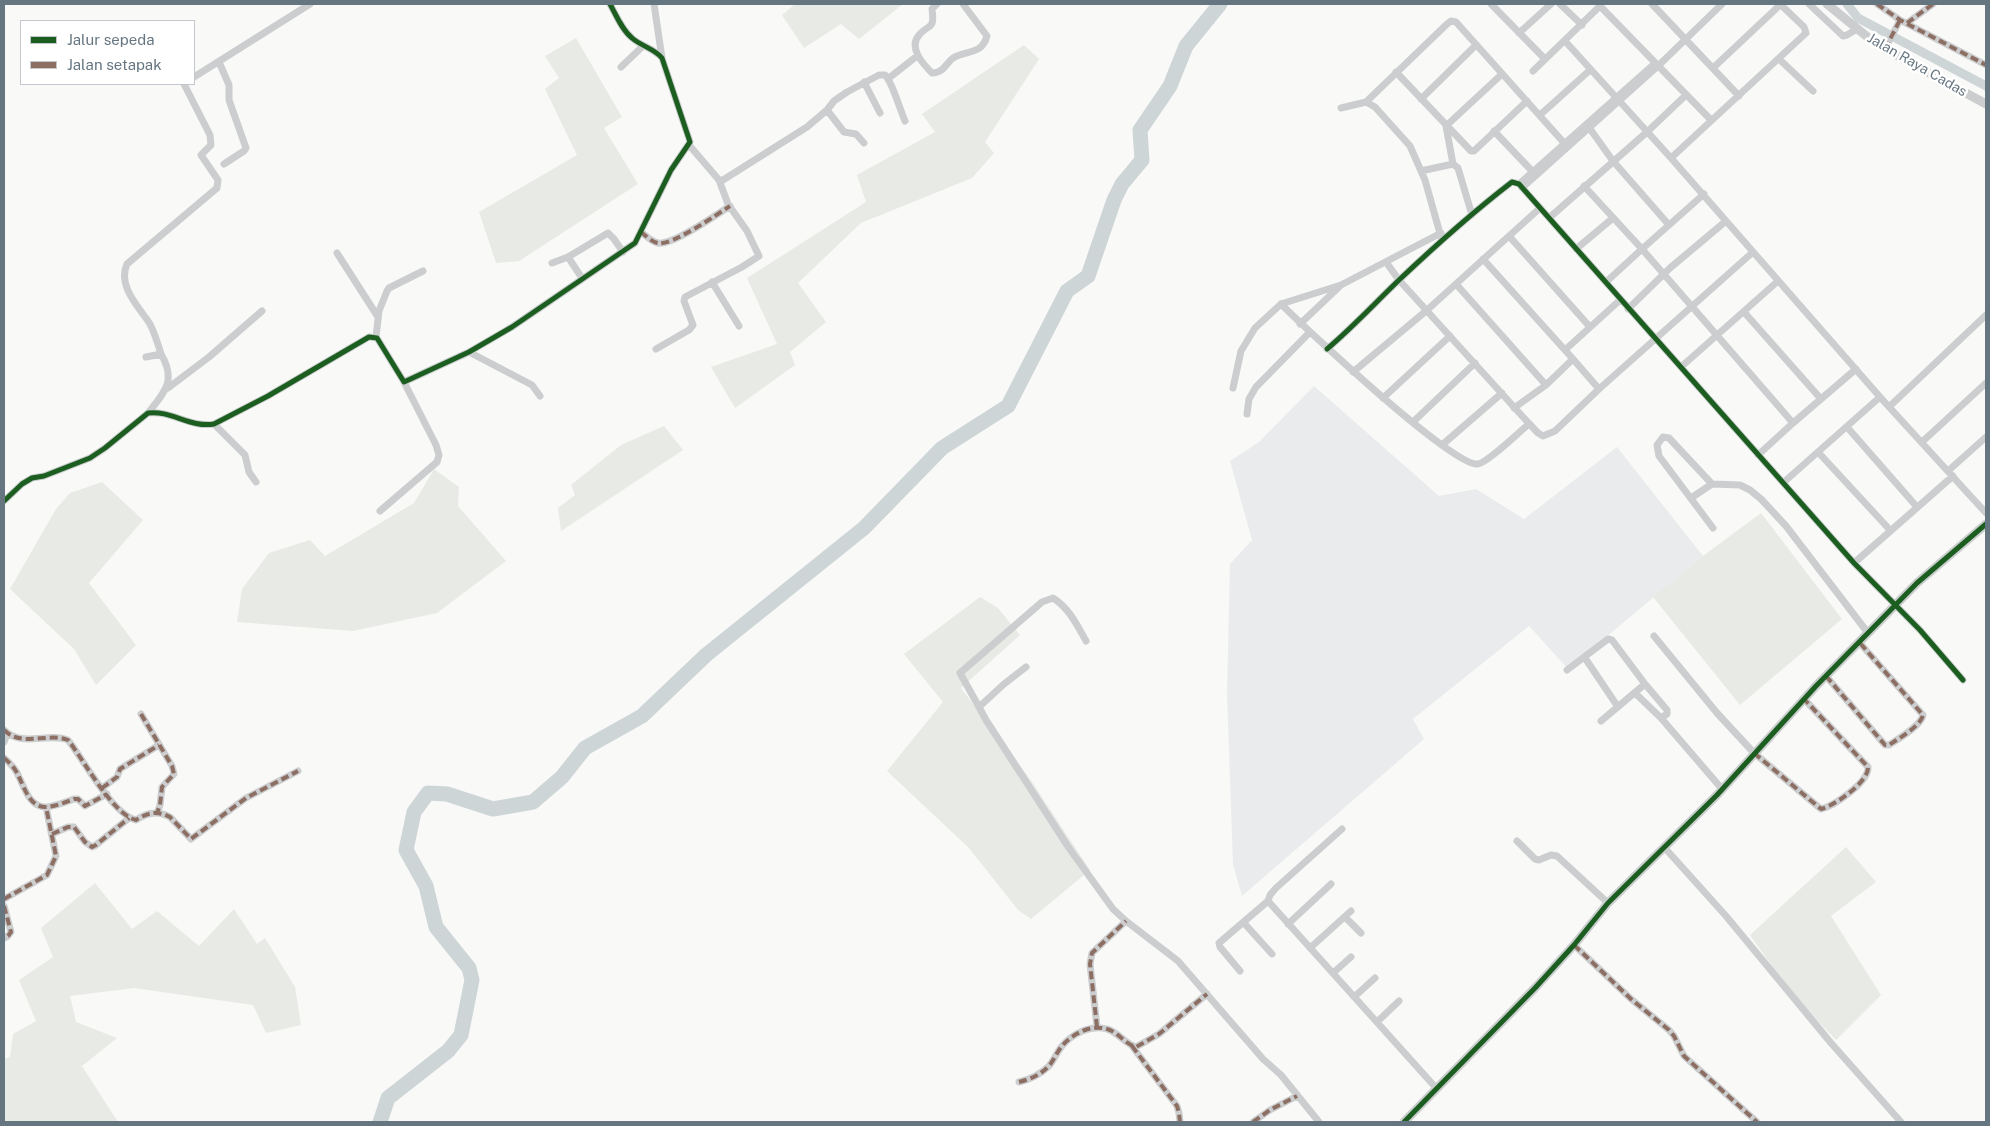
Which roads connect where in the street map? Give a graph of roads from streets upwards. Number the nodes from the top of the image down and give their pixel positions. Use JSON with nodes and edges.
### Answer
{"nodes":[{"id":1,"x":310,"y":4,"type":"edge"},
{"id":2,"x":610,"y":4,"type":"edge"},
{"id":3,"x":654,"y":4,"type":"edge"},
{"id":4,"x":937,"y":4,"type":"edge"},
{"id":5,"x":964,"y":4,"type":"edge"},
{"id":6,"x":1492,"y":4,"type":"edge"},
{"id":7,"x":1551,"y":4,"type":"edge"},
{"id":8,"x":1560,"y":4,"type":"edge"},
{"id":9,"x":1716,"y":4,"type":"edge"},
{"id":10,"x":1722,"y":4,"type":"edge"},
{"id":11,"x":1780,"y":4,"type":"edge"},
{"id":12,"x":1809,"y":4,"type":"edge"},
{"id":13,"x":1823,"y":4,"type":"edge"},
{"id":14,"x":1827,"y":4,"type":"edge"},
{"id":15,"x":1877,"y":4,"type":"edge"},
{"id":16,"x":1933,"y":4,"type":"edge"},
{"id":17,"x":1601,"y":5,"type":"edge"},
{"id":18,"x":1656,"y":5,"type":"edge"},
{"id":19,"x":1816,"y":11,"type":"junction"},
{"id":20,"x":1898,"y":23,"type":"junction"},
{"id":21,"x":1907,"y":24,"type":"junction"},
{"id":22,"x":1582,"y":25,"type":"junction"},
{"id":23,"x":1857,"y":29,"type":"junction"},
{"id":24,"x":1519,"y":33,"type":"junction"},
{"id":25,"x":1684,"y":38,"type":"junction"},
{"id":26,"x":1565,"y":41,"type":"junction"},
{"id":27,"x":1476,"y":45,"type":"junction"},
{"id":28,"x":1887,"y":45,"type":"junction"},
{"id":29,"x":643,"y":46,"type":"junction"},
{"id":30,"x":917,"y":56,"type":"junction"},
{"id":31,"x":662,"y":58,"type":"junction"},
{"id":32,"x":1545,"y":59,"type":"junction"},
{"id":33,"x":1779,"y":59,"type":"junction"},
{"id":34,"x":219,"y":62,"type":"junction"},
{"id":35,"x":1657,"y":64,"type":"junction"},
{"id":36,"x":1986,"y":65,"type":"edge"},
{"id":37,"x":621,"y":67,"type":"dead end"},
{"id":38,"x":1713,"y":68,"type":"junction"},
{"id":39,"x":1533,"y":70,"type":"dead end"},
{"id":40,"x":1590,"y":70,"type":"junction"},
{"id":41,"x":1396,"y":72,"type":"junction"},
{"id":42,"x":1502,"y":74,"type":"junction"},
{"id":43,"x":195,"y":76,"type":"edge"},
{"id":44,"x":889,"y":78,"type":"junction"},
{"id":45,"x":864,"y":82,"type":"junction"},
{"id":46,"x":185,"y":85,"type":"edge"},
{"id":47,"x":1813,"y":91,"type":"dead end"},
{"id":48,"x":1686,"y":95,"type":"junction"},
{"id":49,"x":1739,"y":96,"type":"junction"},
{"id":50,"x":1421,"y":99,"type":"junction"},
{"id":51,"x":1618,"y":99,"type":"junction"},
{"id":52,"x":1527,"y":101,"type":"junction"},
{"id":53,"x":1366,"y":102,"type":"junction"},
{"id":54,"x":1986,"y":104,"type":"edge"},
{"id":55,"x":1341,"y":108,"type":"dead end"},
{"id":56,"x":827,"y":110,"type":"junction"},
{"id":57,"x":880,"y":113,"type":"dead end"},
{"id":58,"x":1540,"y":115,"type":"junction"},
{"id":59,"x":1711,"y":120,"type":"junction"},
{"id":60,"x":905,"y":121,"type":"dead end"},
{"id":61,"x":1446,"y":126,"type":"junction"},
{"id":62,"x":1588,"y":126,"type":"junction"},
{"id":63,"x":1494,"y":131,"type":"junction"},
{"id":64,"x":1647,"y":132,"type":"junction"},
{"id":65,"x":864,"y":143,"type":"dead end"},
{"id":66,"x":1565,"y":144,"type":"junction"},
{"id":67,"x":689,"y":145,"type":"junction"},
{"id":68,"x":1671,"y":158,"type":"junction"},
{"id":69,"x":1613,"y":161,"type":"junction"},
{"id":70,"x":224,"y":164,"type":"dead end"},
{"id":71,"x":1453,"y":164,"type":"junction"},
{"id":72,"x":1421,"y":171,"type":"junction"},
{"id":73,"x":1533,"y":172,"type":"junction"},
{"id":74,"x":719,"y":180,"type":"junction"},
{"id":75,"x":1521,"y":186,"type":"junction"},
{"id":76,"x":1584,"y":186,"type":"junction"},
{"id":77,"x":1704,"y":194,"type":"junction"},
{"id":78,"x":730,"y":206,"type":"junction"},
{"id":79,"x":1540,"y":208,"type":"junction"},
{"id":80,"x":1472,"y":215,"type":"junction"},
{"id":81,"x":1549,"y":218,"type":"junction"},
{"id":82,"x":1613,"y":218,"type":"junction"},
{"id":83,"x":1726,"y":221,"type":"junction"},
{"id":84,"x":1669,"y":225,"type":"junction"},
{"id":85,"x":642,"y":232,"type":"junction"},
{"id":86,"x":1441,"y":233,"type":"junction"},
{"id":87,"x":1509,"y":236,"type":"junction"},
{"id":88,"x":1441,"y":243,"type":"junction"},
{"id":89,"x":1576,"y":249,"type":"junction"},
{"id":90,"x":1642,"y":249,"type":"junction"},
{"id":91,"x":623,"y":252,"type":"junction"},
{"id":92,"x":1753,"y":252,"type":"junction"},
{"id":93,"x":337,"y":253,"type":"dead end"},
{"id":94,"x":568,"y":257,"type":"junction"},
{"id":95,"x":1483,"y":259,"type":"junction"},
{"id":96,"x":1386,"y":262,"type":"junction"},
{"id":97,"x":552,"y":263,"type":"dead end"},
{"id":98,"x":423,"y":271,"type":"dead end"},
{"id":99,"x":1664,"y":275,"type":"junction"},
{"id":100,"x":582,"y":278,"type":"junction"},
{"id":101,"x":1399,"y":280,"type":"junction"},
{"id":102,"x":1778,"y":281,"type":"junction"},
{"id":103,"x":712,"y":282,"type":"junction"},
{"id":104,"x":1606,"y":282,"type":"junction"},
{"id":105,"x":1456,"y":284,"type":"junction"},
{"id":106,"x":1341,"y":285,"type":"junction"},
{"id":107,"x":1620,"y":300,"type":"junction"},
{"id":108,"x":1281,"y":304,"type":"junction"},
{"id":109,"x":1691,"y":307,"type":"junction"},
{"id":110,"x":1628,"y":309,"type":"junction"},
{"id":111,"x":1426,"y":310,"type":"junction"},
{"id":112,"x":262,"y":311,"type":"dead end"},
{"id":113,"x":1744,"y":312,"type":"junction"},
{"id":114,"x":1986,"y":315,"type":"edge"},
{"id":115,"x":378,"y":316,"type":"junction"},
{"id":116,"x":1300,"y":324,"type":"junction"},
{"id":117,"x":739,"y":326,"type":"dead end"},
{"id":118,"x":1590,"y":327,"type":"junction"},
{"id":119,"x":1310,"y":333,"type":"junction"},
{"id":120,"x":1450,"y":336,"type":"junction"},
{"id":121,"x":376,"y":337,"type":"junction"},
{"id":122,"x":1716,"y":337,"type":"junction"},
{"id":123,"x":1655,"y":339,"type":"junction"},
{"id":124,"x":656,"y":349,"type":"dead end"},
{"id":125,"x":1327,"y":349,"type":"junction"},
{"id":126,"x":1564,"y":350,"type":"junction"},
{"id":127,"x":469,"y":352,"type":"junction"},
{"id":128,"x":161,"y":354,"type":"junction"},
{"id":129,"x":146,"y":357,"type":"dead end"},
{"id":130,"x":1573,"y":359,"type":"junction"},
{"id":131,"x":1474,"y":363,"type":"junction"},
{"id":132,"x":1681,"y":368,"type":"junction"},
{"id":133,"x":1856,"y":369,"type":"junction"},
{"id":134,"x":1353,"y":372,"type":"junction"},
{"id":135,"x":404,"y":382,"type":"junction"},
{"id":136,"x":1986,"y":384,"type":"edge"},
{"id":137,"x":1546,"y":385,"type":"junction"},
{"id":138,"x":168,"y":388,"type":"junction"},
{"id":139,"x":1233,"y":388,"type":"dead end"},
{"id":140,"x":1599,"y":389,"type":"junction"},
{"id":141,"x":1502,"y":393,"type":"junction"},
{"id":142,"x":540,"y":396,"type":"dead end"},
{"id":143,"x":1880,"y":397,"type":"junction"},
{"id":144,"x":1384,"y":398,"type":"junction"},
{"id":145,"x":1821,"y":399,"type":"junction"},
{"id":146,"x":1890,"y":406,"type":"junction"},
{"id":147,"x":1514,"y":408,"type":"junction"},
{"id":148,"x":148,"y":412,"type":"junction"},
{"id":149,"x":1247,"y":414,"type":"dead end"},
{"id":150,"x":1413,"y":422,"type":"junction"},
{"id":151,"x":1793,"y":422,"type":"junction"},
{"id":152,"x":214,"y":424,"type":"junction"},
{"id":153,"x":1529,"y":424,"type":"junction"},
{"id":154,"x":1847,"y":427,"type":"junction"},
{"id":155,"x":1986,"y":437,"type":"edge"},
{"id":156,"x":1922,"y":442,"type":"junction"},
{"id":157,"x":1442,"y":445,"type":"junction"},
{"id":158,"x":1818,"y":452,"type":"junction"},
{"id":159,"x":1758,"y":454,"type":"junction"},
{"id":160,"x":1950,"y":474,"type":"junction"},
{"id":161,"x":256,"y":482,"type":"dead end"},
{"id":162,"x":1784,"y":482,"type":"junction"},
{"id":163,"x":1712,"y":484,"type":"junction"},
{"id":164,"x":1691,"y":498,"type":"junction"},
{"id":165,"x":1986,"y":499,"type":"edge"},
{"id":166,"x":4,"y":501,"type":"edge"},
{"id":167,"x":1980,"y":505,"type":"junction"},
{"id":168,"x":1917,"y":507,"type":"junction"},
{"id":169,"x":380,"y":511,"type":"dead end"},
{"id":170,"x":1986,"y":513,"type":"edge"},
{"id":171,"x":1986,"y":524,"type":"edge"},
{"id":172,"x":1714,"y":528,"type":"dead end"},
{"id":173,"x":1890,"y":530,"type":"junction"},
{"id":174,"x":1854,"y":563,"type":"junction"},
{"id":175,"x":1895,"y":606,"type":"junction"},
{"id":176,"x":1868,"y":633,"type":"junction"},
{"id":177,"x":1654,"y":636,"type":"dead end"},
{"id":178,"x":1086,"y":641,"type":"dead end"},
{"id":179,"x":1859,"y":642,"type":"junction"},
{"id":180,"x":1585,"y":658,"type":"junction"},
{"id":181,"x":1026,"y":667,"type":"dead end"},
{"id":182,"x":1567,"y":670,"type":"dead end"},
{"id":183,"x":1826,"y":676,"type":"junction"},
{"id":184,"x":1963,"y":680,"type":"dead end"},
{"id":185,"x":1645,"y":684,"type":"junction"},
{"id":186,"x":1635,"y":693,"type":"junction"},
{"id":187,"x":1804,"y":699,"type":"junction"},
{"id":188,"x":979,"y":707,"type":"junction"},
{"id":189,"x":1618,"y":708,"type":"junction"},
{"id":190,"x":142,"y":714,"type":"dead end"},
{"id":191,"x":1661,"y":718,"type":"junction"},
{"id":192,"x":1601,"y":721,"type":"dead end"},
{"id":193,"x":6,"y":732,"type":"edge"},
{"id":194,"x":4,"y":742,"type":"edge"},
{"id":195,"x":159,"y":745,"type":"junction"},
{"id":196,"x":1754,"y":753,"type":"junction"},
{"id":197,"x":4,"y":758,"type":"edge"},
{"id":198,"x":298,"y":771,"type":"dead end"},
{"id":199,"x":102,"y":788,"type":"junction"},
{"id":200,"x":1722,"y":789,"type":"junction"},
{"id":201,"x":107,"y":794,"type":"junction"},
{"id":202,"x":46,"y":807,"type":"junction"},
{"id":203,"x":158,"y":813,"type":"junction"},
{"id":204,"x":129,"y":818,"type":"junction"},
{"id":205,"x":1342,"y":829,"type":"dead end"},
{"id":206,"x":52,"y":834,"type":"junction"},
{"id":207,"x":1517,"y":841,"type":"dead end"},
{"id":208,"x":1664,"y":847,"type":"junction"},
{"id":209,"x":1331,"y":884,"type":"dead end"},
{"id":210,"x":4,"y":899,"type":"edge"},
{"id":211,"x":1268,"y":901,"type":"junction"},
{"id":212,"x":1608,"y":903,"type":"junction"},
{"id":213,"x":4,"y":906,"type":"edge"},
{"id":214,"x":1351,"y":911,"type":"dead end"},
{"id":215,"x":1345,"y":917,"type":"junction"},
{"id":216,"x":1126,"y":922,"type":"junction"},
{"id":217,"x":1244,"y":923,"type":"junction"},
{"id":218,"x":1288,"y":924,"type":"junction"},
{"id":219,"x":1361,"y":933,"type":"dead end"},
{"id":220,"x":4,"y":938,"type":"edge"},
{"id":221,"x":1574,"y":945,"type":"junction"},
{"id":222,"x":1310,"y":948,"type":"junction"},
{"id":223,"x":1272,"y":954,"type":"dead end"},
{"id":224,"x":1350,"y":956,"type":"dead end"},
{"id":225,"x":1240,"y":971,"type":"dead end"},
{"id":226,"x":1333,"y":973,"type":"junction"},
{"id":227,"x":1375,"y":978,"type":"dead end"},
{"id":228,"x":1207,"y":994,"type":"junction"},
{"id":229,"x":1354,"y":996,"type":"junction"},
{"id":230,"x":1399,"y":1001,"type":"dead end"},
{"id":231,"x":1377,"y":1022,"type":"junction"},
{"id":232,"x":1097,"y":1027,"type":"junction"},
{"id":233,"x":1132,"y":1046,"type":"junction"},
{"id":234,"x":1019,"y":1082,"type":"dead end"},
{"id":235,"x":1438,"y":1089,"type":"junction"},
{"id":236,"x":1297,"y":1096,"type":"junction"},
{"id":237,"x":1180,"y":1122,"type":"edge"},
{"id":238,"x":1253,"y":1122,"type":"edge"},
{"id":239,"x":1319,"y":1122,"type":"edge"},
{"id":240,"x":1404,"y":1122,"type":"edge"},
{"id":241,"x":1756,"y":1122,"type":"edge"},
{"id":242,"x":1901,"y":1122,"type":"edge"}],
"edges":[{"from":1,"to":34,"type":"street"},
{"from":2,"to":29,"type":"street"},
{"from":3,"to":31,"type":"street"},
{"from":4,"to":30,"type":"street"},
{"from":5,"to":30,"type":"street"},
{"from":6,"to":24,"type":"street"},
{"from":7,"to":24,"type":"street"},
{"from":8,"to":22,"type":"street"},
{"from":9,"to":25,"type":"street"},
{"from":10,"to":25,"type":"street"},
{"from":11,"to":33,"type":"street"},
{"from":11,"to":38,"type":"street"},
{"from":12,"to":19,"type":"street"},
{"from":13,"to":19,"type":"street"},
{"from":14,"to":23,"type":"street","name":"Jalan Raya Cadas"},
{"from":15,"to":20,"type":"street"},
{"from":16,"to":21,"type":"street"},
{"from":17,"to":22,"type":"street"},
{"from":17,"to":35,"type":"street"},
{"from":18,"to":25,"type":"street"},
{"from":19,"to":23,"type":"street"},
{"from":20,"to":21,"type":"street"},
{"from":20,"to":28,"type":"street"},
{"from":21,"to":36,"type":"street"},
{"from":22,"to":26,"type":"street"},
{"from":23,"to":28,"type":"street","name":"Jalan Raya Cadas"},
{"from":24,"to":32,"type":"street"},
{"from":25,"to":35,"type":"street"},
{"from":25,"to":38,"type":"street"},
{"from":26,"to":32,"type":"street"},
{"from":26,"to":40,"type":"street"},
{"from":27,"to":41,"type":"street"},
{"from":27,"to":42,"type":"street"},
{"from":27,"to":50,"type":"street"},
{"from":28,"to":54,"type":"street","name":"Jalan Raya Cadas"},
{"from":29,"to":31,"type":"street"},
{"from":29,"to":37,"type":"street"},
{"from":30,"to":44,"type":"street"},
{"from":31,"to":67,"type":"street"},
{"from":32,"to":39,"type":"street"},
{"from":33,"to":47,"type":"street"},
{"from":33,"to":49,"type":"street"},
{"from":34,"to":43,"type":"street"},
{"from":34,"to":70,"type":"street"},
{"from":35,"to":48,"type":"street"},
{"from":35,"to":51,"type":"street"},
{"from":38,"to":49,"type":"street"},
{"from":40,"to":51,"type":"street"},
{"from":40,"to":58,"type":"street"},
{"from":41,"to":50,"type":"street"},
{"from":41,"to":53,"type":"street"},
{"from":42,"to":52,"type":"street"},
{"from":42,"to":61,"type":"street"},
{"from":44,"to":45,"type":"street"},
{"from":44,"to":60,"type":"street"},
{"from":45,"to":56,"type":"street"},
{"from":45,"to":57,"type":"street"},
{"from":46,"to":128,"type":"street"},
{"from":48,"to":59,"type":"street"},
{"from":48,"to":64,"type":"street"},
{"from":49,"to":59,"type":"street"},
{"from":50,"to":61,"type":"street"},
{"from":51,"to":62,"type":"street"},
{"from":51,"to":64,"type":"street"},
{"from":52,"to":58,"type":"street"},
{"from":52,"to":63,"type":"street"},
{"from":53,"to":55,"type":"street"},
{"from":53,"to":72,"type":"street"},
{"from":56,"to":65,"type":"street"},
{"from":56,"to":74,"type":"street"},
{"from":58,"to":66,"type":"street"},
{"from":59,"to":68,"type":"street"},
{"from":61,"to":63,"type":"street"},
{"from":61,"to":71,"type":"street"},
{"from":62,"to":66,"type":"street"},
{"from":62,"to":69,"type":"street"},
{"from":62,"to":75,"type":"street"},
{"from":63,"to":73,"type":"street"},
{"from":64,"to":68,"type":"street"},
{"from":64,"to":69,"type":"street"},
{"from":66,"to":73,"type":"street"},
{"from":67,"to":74,"type":"street"},
{"from":67,"to":85,"type":"street"},
{"from":68,"to":77,"type":"street"},
{"from":69,"to":76,"type":"street"},
{"from":69,"to":84,"type":"street"},
{"from":71,"to":72,"type":"street"},
{"from":71,"to":80,"type":"street"},
{"from":72,"to":86,"type":"street"},
{"from":73,"to":75,"type":"street"},
{"from":74,"to":78,"type":"street"},
{"from":75,"to":79,"type":"street"},
{"from":75,"to":80,"type":"street"},
{"from":76,"to":81,"type":"street"},
{"from":76,"to":82,"type":"street"},
{"from":77,"to":83,"type":"street"},
{"from":77,"to":84,"type":"street"},
{"from":78,"to":85,"type":"street"},
{"from":78,"to":103,"type":"street"},
{"from":79,"to":81,"type":"street"},
{"from":79,"to":87,"type":"street"},
{"from":80,"to":88,"type":"street"},
{"from":81,"to":89,"type":"street"},
{"from":82,"to":89,"type":"street"},
{"from":82,"to":90,"type":"street"},
{"from":83,"to":92,"type":"street"},
{"from":83,"to":99,"type":"street"},
{"from":84,"to":90,"type":"street"},
{"from":85,"to":91,"type":"street"},
{"from":86,"to":88,"type":"street"},
{"from":86,"to":96,"type":"street"},
{"from":87,"to":95,"type":"street"},
{"from":87,"to":118,"type":"street"},
{"from":88,"to":101,"type":"street"},
{"from":89,"to":104,"type":"street"},
{"from":90,"to":99,"type":"street"},
{"from":90,"to":104,"type":"street"},
{"from":91,"to":94,"type":"street"},
{"from":91,"to":100,"type":"street"},
{"from":92,"to":102,"type":"street"},
{"from":92,"to":109,"type":"street"},
{"from":93,"to":115,"type":"street"},
{"from":94,"to":97,"type":"street"},
{"from":94,"to":100,"type":"street"},
{"from":95,"to":105,"type":"street"},
{"from":95,"to":126,"type":"street"},
{"from":96,"to":101,"type":"street"},
{"from":96,"to":106,"type":"street"},
{"from":98,"to":115,"type":"street"},
{"from":99,"to":109,"type":"street"},
{"from":99,"to":110,"type":"street"},
{"from":100,"to":127,"type":"street"},
{"from":101,"to":111,"type":"street"},
{"from":101,"to":125,"type":"street"},
{"from":102,"to":113,"type":"street"},
{"from":102,"to":133,"type":"street"},
{"from":103,"to":117,"type":"street"},
{"from":103,"to":124,"type":"street"},
{"from":104,"to":107,"type":"street"},
{"from":105,"to":111,"type":"street"},
{"from":105,"to":137,"type":"street"},
{"from":106,"to":108,"type":"street"},
{"from":106,"to":116,"type":"street"},
{"from":107,"to":110,"type":"street"},
{"from":107,"to":118,"type":"street"},
{"from":108,"to":116,"type":"street"},
{"from":108,"to":139,"type":"street"},
{"from":109,"to":122,"type":"street"},
{"from":109,"to":123,"type":"street"},
{"from":110,"to":123,"type":"street"},
{"from":111,"to":120,"type":"street"},
{"from":111,"to":134,"type":"street"},
{"from":112,"to":138,"type":"street"},
{"from":113,"to":122,"type":"street"},
{"from":113,"to":145,"type":"street"},
{"from":114,"to":146,"type":"street"},
{"from":115,"to":121,"type":"street"},
{"from":116,"to":119,"type":"street"},
{"from":118,"to":126,"type":"street"},
{"from":119,"to":125,"type":"street"},
{"from":119,"to":149,"type":"street"},
{"from":120,"to":131,"type":"street"},
{"from":120,"to":144,"type":"street"},
{"from":121,"to":135,"type":"street"},
{"from":121,"to":152,"type":"street"},
{"from":122,"to":132,"type":"street"},
{"from":122,"to":151,"type":"street"},
{"from":123,"to":132,"type":"street"},
{"from":123,"to":140,"type":"street"},
{"from":125,"to":134,"type":"street"},
{"from":126,"to":130,"type":"street"},
{"from":127,"to":135,"type":"street"},
{"from":127,"to":142,"type":"street"},
{"from":128,"to":129,"type":"street"},
{"from":128,"to":138,"type":"street"},
{"from":130,"to":137,"type":"street"},
{"from":130,"to":140,"type":"street"},
{"from":131,"to":141,"type":"street"},
{"from":131,"to":150,"type":"street"},
{"from":132,"to":159,"type":"street"},
{"from":133,"to":143,"type":"street"},
{"from":133,"to":145,"type":"street"},
{"from":134,"to":144,"type":"street"},
{"from":135,"to":169,"type":"street"},
{"from":136,"to":156,"type":"street"},
{"from":137,"to":147,"type":"street"},
{"from":138,"to":148,"type":"street"},
{"from":140,"to":153,"type":"street"},
{"from":141,"to":147,"type":"street"},
{"from":141,"to":157,"type":"street"},
{"from":143,"to":146,"type":"street"},
{"from":143,"to":154,"type":"street"},
{"from":144,"to":150,"type":"street"},
{"from":145,"to":151,"type":"street"},
{"from":146,"to":156,"type":"street"},
{"from":147,"to":153,"type":"street"},
{"from":148,"to":152,"type":"street"},
{"from":148,"to":166,"type":"street"},
{"from":150,"to":157,"type":"street"},
{"from":151,"to":159,"type":"street"},
{"from":152,"to":161,"type":"street"},
{"from":153,"to":157,"type":"street"},
{"from":154,"to":158,"type":"street"},
{"from":154,"to":168,"type":"street"},
{"from":155,"to":160,"type":"street"},
{"from":156,"to":160,"type":"street"},
{"from":158,"to":162,"type":"street"},
{"from":158,"to":173,"type":"street"},
{"from":159,"to":162,"type":"street"},
{"from":160,"to":167,"type":"street"},
{"from":160,"to":168,"type":"street"},
{"from":162,"to":174,"type":"street"},
{"from":163,"to":164,"type":"street"},
{"from":163,"to":164,"type":"street"},
{"from":163,"to":176,"type":"street"},
{"from":164,"to":172,"type":"street"},
{"from":165,"to":167,"type":"street"},
{"from":167,"to":170,"type":"street"},
{"from":168,"to":173,"type":"street"},
{"from":171,"to":175,"type":"street"},
{"from":173,"to":174,"type":"street"},
{"from":174,"to":175,"type":"street"},
{"from":175,"to":176,"type":"street"},
{"from":175,"to":184,"type":"street"},
{"from":176,"to":179,"type":"street"},
{"from":177,"to":196,"type":"street"},
{"from":178,"to":188,"type":"street"},
{"from":179,"to":183,"type":"street"},
{"from":179,"to":183,"type":"street"},
{"from":180,"to":182,"type":"street"},
{"from":180,"to":185,"type":"street"},
{"from":180,"to":189,"type":"street"},
{"from":181,"to":188,"type":"street"},
{"from":183,"to":187,"type":"street"},
{"from":185,"to":186,"type":"street"},
{"from":185,"to":191,"type":"street"},
{"from":186,"to":189,"type":"street"},
{"from":186,"to":191,"type":"street"},
{"from":187,"to":196,"type":"street"},
{"from":187,"to":196,"type":"street"},
{"from":188,"to":216,"type":"street"},
{"from":189,"to":192,"type":"street"},
{"from":190,"to":195,"type":"street"},
{"from":191,"to":200,"type":"street"},
{"from":193,"to":194,"type":"street"},
{"from":193,"to":199,"type":"street"},
{"from":195,"to":199,"type":"street"},
{"from":195,"to":203,"type":"street"},
{"from":196,"to":200,"type":"street"},
{"from":197,"to":202,"type":"street"},
{"from":198,"to":203,"type":"street"},
{"from":199,"to":201,"type":"street"},
{"from":200,"to":208,"type":"street"},
{"from":201,"to":202,"type":"street"},
{"from":201,"to":204,"type":"street"},
{"from":202,"to":206,"type":"street"},
{"from":203,"to":204,"type":"street"},
{"from":204,"to":206,"type":"street"},
{"from":205,"to":211,"type":"street"},
{"from":206,"to":210,"type":"street"},
{"from":207,"to":212,"type":"street"},
{"from":208,"to":212,"type":"street"},
{"from":208,"to":242,"type":"street"},
{"from":209,"to":218,"type":"street"},
{"from":211,"to":217,"type":"street"},
{"from":211,"to":218,"type":"street"},
{"from":212,"to":221,"type":"street"},
{"from":213,"to":220,"type":"street"},
{"from":214,"to":215,"type":"street"},
{"from":215,"to":219,"type":"street"},
{"from":215,"to":222,"type":"street"},
{"from":216,"to":228,"type":"street"},
{"from":216,"to":232,"type":"street"},
{"from":217,"to":223,"type":"street"},
{"from":217,"to":225,"type":"street"},
{"from":218,"to":222,"type":"street"},
{"from":221,"to":235,"type":"street"},
{"from":221,"to":241,"type":"street"},
{"from":222,"to":226,"type":"street"},
{"from":224,"to":226,"type":"street"},
{"from":226,"to":229,"type":"street"},
{"from":227,"to":229,"type":"street"},
{"from":228,"to":233,"type":"street"},
{"from":228,"to":236,"type":"street"},
{"from":229,"to":231,"type":"street"},
{"from":230,"to":231,"type":"street"},
{"from":231,"to":235,"type":"street"},
{"from":232,"to":233,"type":"street"},
{"from":232,"to":234,"type":"street"},
{"from":233,"to":237,"type":"street"},
{"from":235,"to":240,"type":"street"},
{"from":236,"to":238,"type":"street"},
{"from":236,"to":239,"type":"street"}]}
